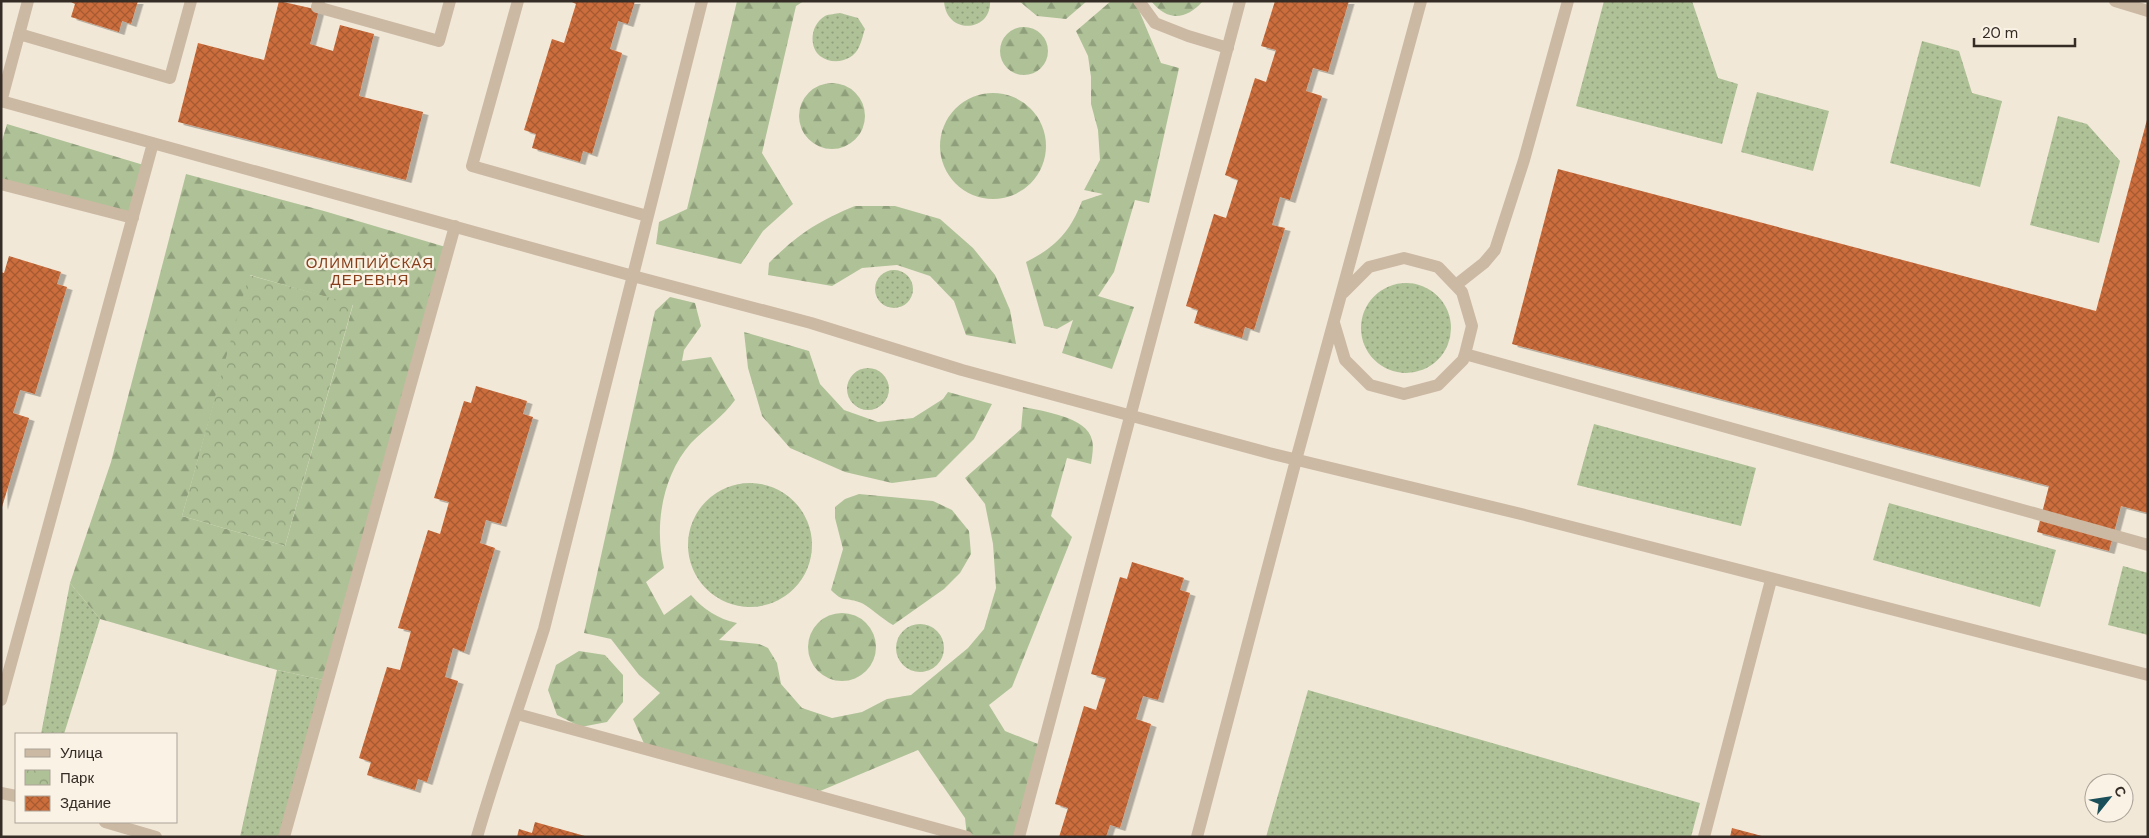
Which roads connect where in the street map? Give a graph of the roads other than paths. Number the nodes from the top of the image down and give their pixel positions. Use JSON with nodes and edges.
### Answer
{"nodes":[{"id":1,"x":28,"y":1,"type":"edge"},
{"id":2,"x":192,"y":1,"type":"edge"},
{"id":3,"x":318,"y":1,"type":"edge"},
{"id":4,"x":450,"y":1,"type":"edge"},
{"id":5,"x":518,"y":1,"type":"edge"},
{"id":6,"x":1139,"y":1,"type":"edge"},
{"id":7,"x":1240,"y":1,"type":"edge"},
{"id":8,"x":1422,"y":1,"type":"edge"},
{"id":9,"x":1568,"y":1,"type":"edge"},
{"id":10,"x":2115,"y":1,"type":"edge"},
{"id":11,"x":702,"y":2,"type":"edge"},
{"id":12,"x":2148,"y":10,"type":"edge"},
{"id":13,"x":19,"y":34,"type":"junction"},
{"id":14,"x":1228,"y":48,"type":"junction"},
{"id":15,"x":1,"y":101,"type":"edge"},
{"id":16,"x":153,"y":143,"type":"junction"},
{"id":17,"x":1,"y":184,"type":"edge"},
{"id":18,"x":648,"y":216,"type":"junction"},
{"id":19,"x":132,"y":218,"type":"junction"},
{"id":20,"x":455,"y":226,"type":"junction"},
{"id":21,"x":633,"y":276,"type":"junction"},
{"id":22,"x":1456,"y":285,"type":"junction"},
{"id":23,"x":1343,"y":293,"type":"junction"},
{"id":24,"x":1334,"y":323,"type":"junction"},
{"id":25,"x":1465,"y":354,"type":"junction"},
{"id":26,"x":1131,"y":414,"type":"junction"},
{"id":27,"x":1296,"y":460,"type":"junction"},
{"id":28,"x":2148,"y":545,"type":"edge"},
{"id":29,"x":1771,"y":580,"type":"junction"},
{"id":30,"x":2148,"y":675,"type":"edge"},
{"id":31,"x":1,"y":700,"type":"edge"},
{"id":32,"x":517,"y":714,"type":"junction"},
{"id":33,"x":1,"y":793,"type":"edge"},
{"id":34,"x":15,"y":796,"type":"edge"},
{"id":35,"x":108,"y":823,"type":"edge"},
{"id":36,"x":156,"y":837,"type":"edge"},
{"id":37,"x":284,"y":837,"type":"edge"},
{"id":38,"x":477,"y":837,"type":"edge"},
{"id":39,"x":967,"y":837,"type":"edge"},
{"id":40,"x":1019,"y":837,"type":"edge"},
{"id":41,"x":1197,"y":837,"type":"edge"},
{"id":42,"x":1704,"y":837,"type":"edge"}],
"edges":[{"from":1,"to":13,"type":"street"},
{"from":2,"to":13,"type":"street"},
{"from":3,"to":4,"type":"street"},
{"from":5,"to":18,"type":"street"},
{"from":6,"to":14,"type":"street"},
{"from":7,"to":14,"type":"street"},
{"from":8,"to":23,"type":"street"},
{"from":9,"to":22,"type":"street"},
{"from":10,"to":12,"type":"street"},
{"from":11,"to":18,"type":"street"},
{"from":13,"to":15,"type":"street"},
{"from":14,"to":26,"type":"street"},
{"from":15,"to":16,"type":"street"},
{"from":16,"to":19,"type":"street"},
{"from":16,"to":20,"type":"street"},
{"from":17,"to":19,"type":"street"},
{"from":18,"to":21,"type":"street"},
{"from":19,"to":31,"type":"street"},
{"from":20,"to":21,"type":"street"},
{"from":20,"to":37,"type":"street"},
{"from":21,"to":26,"type":"street"},
{"from":21,"to":32,"type":"street"},
{"from":22,"to":23,"type":"street"},
{"from":22,"to":25,"type":"street"},
{"from":23,"to":24,"type":"street"},
{"from":24,"to":25,"type":"street"},
{"from":24,"to":27,"type":"street"},
{"from":25,"to":28,"type":"street"},
{"from":26,"to":27,"type":"street"},
{"from":26,"to":40,"type":"street"},
{"from":27,"to":29,"type":"street"},
{"from":27,"to":41,"type":"street"},
{"from":29,"to":30,"type":"street"},
{"from":29,"to":42,"type":"street"},
{"from":32,"to":38,"type":"street"},
{"from":32,"to":39,"type":"street"},
{"from":33,"to":34,"type":"street"},
{"from":35,"to":36,"type":"street"}]}
